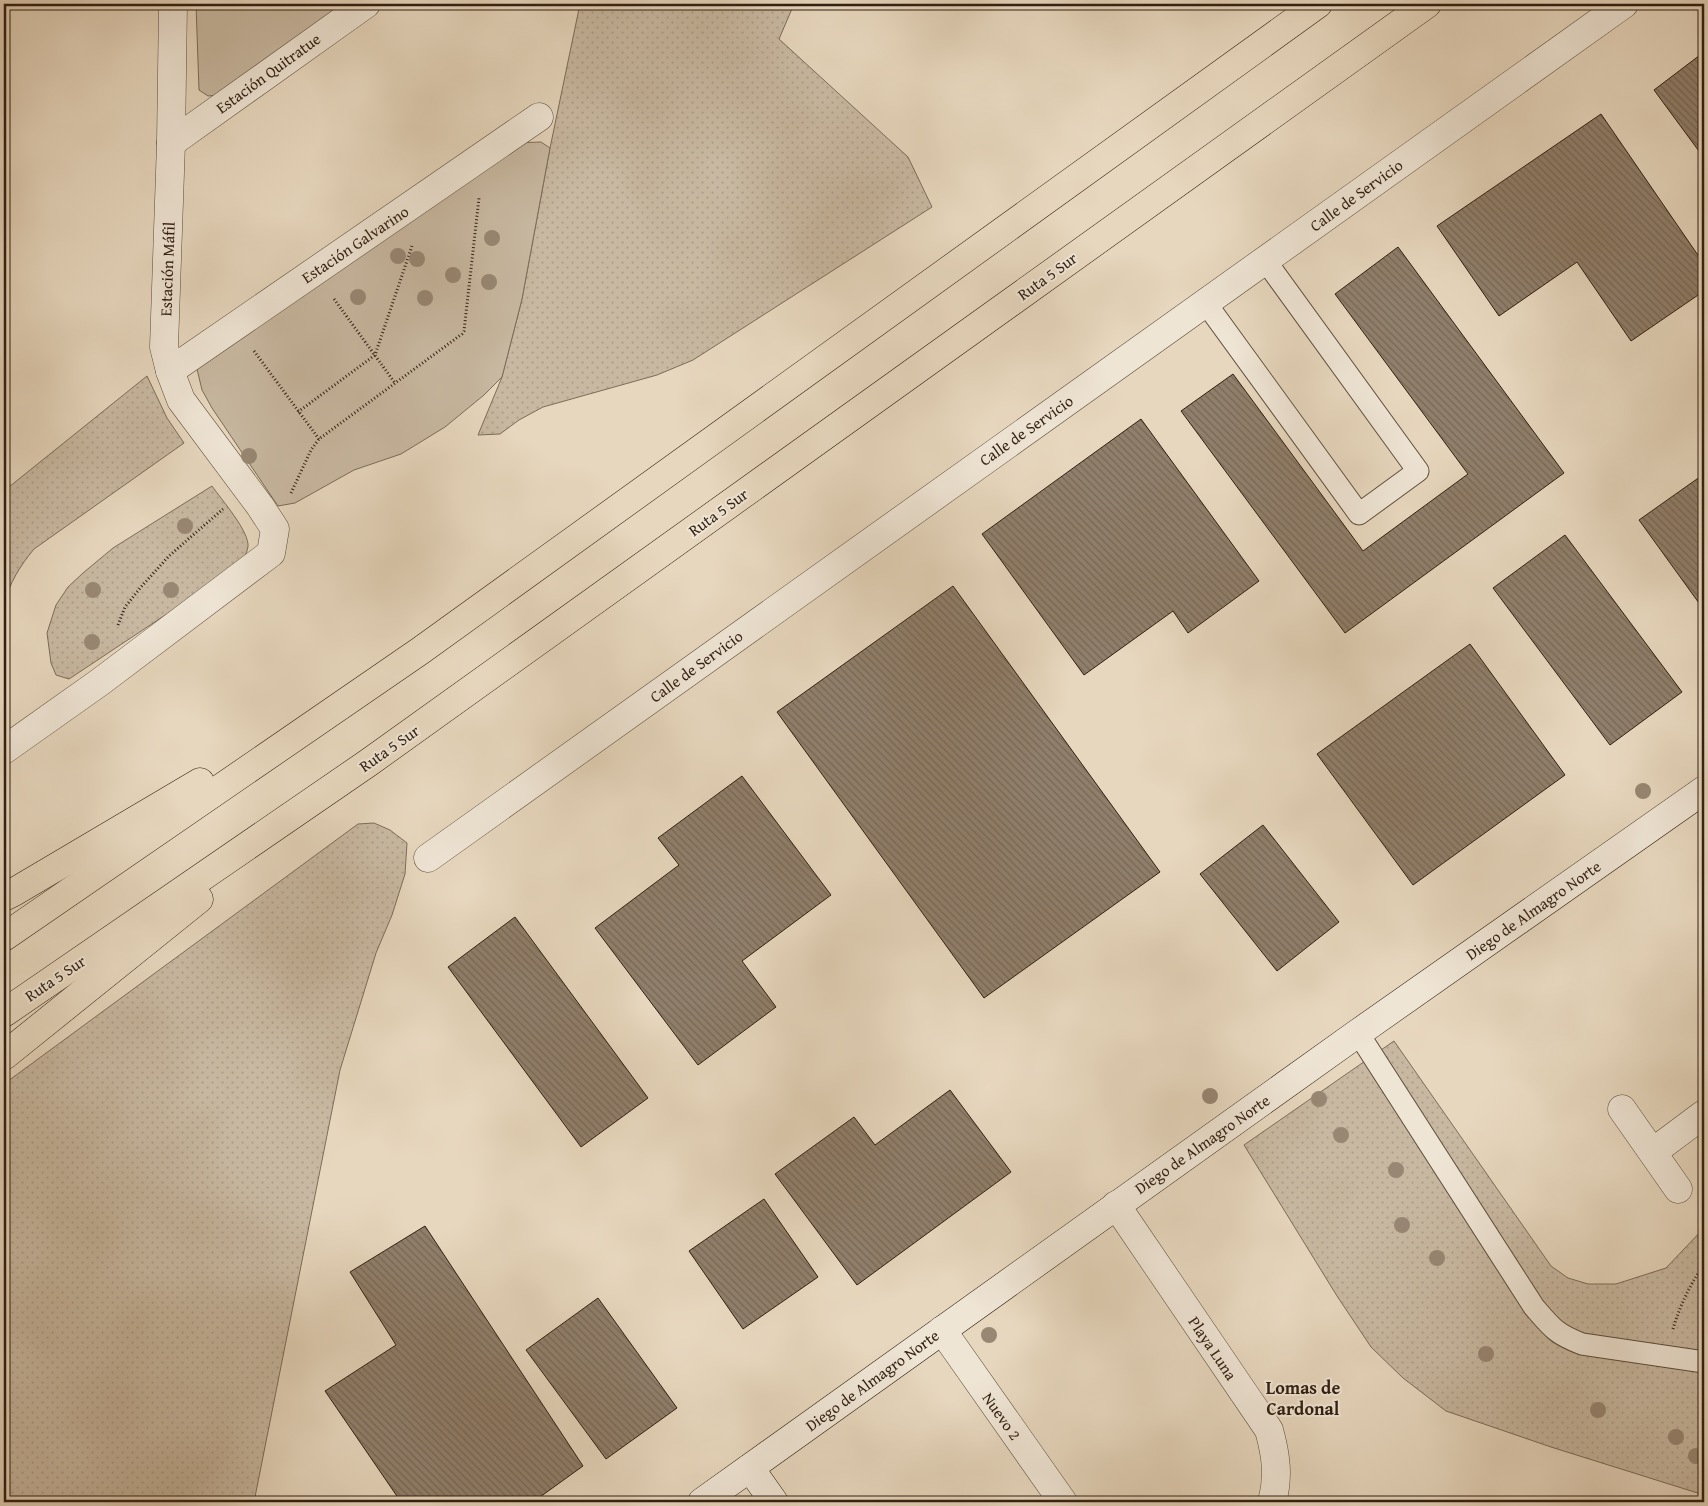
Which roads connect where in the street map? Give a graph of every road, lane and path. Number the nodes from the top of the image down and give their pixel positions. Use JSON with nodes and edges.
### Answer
{"nodes":[{"id":1,"x":173,"y":4,"type":"edge"},
{"id":2,"x":366,"y":4,"type":"edge"},
{"id":3,"x":1318,"y":4,"type":"edge"},
{"id":4,"x":1427,"y":4,"type":"edge"},
{"id":5,"x":1624,"y":4,"type":"edge"},
{"id":6,"x":539,"y":117,"type":"dead end"},
{"id":7,"x":171,"y":143,"type":"junction"},
{"id":8,"x":484,"y":155,"type":"junction"},
{"id":9,"x":430,"y":193,"type":"junction"},
{"id":10,"x":1265,"y":260,"type":"junction"},
{"id":11,"x":314,"y":272,"type":"junction"},
{"id":12,"x":1205,"y":302,"type":"junction"},
{"id":13,"x":235,"y":326,"type":"junction"},
{"id":14,"x":374,"y":355,"type":"junction"},
{"id":15,"x":170,"y":371,"type":"junction"},
{"id":16,"x":395,"y":383,"type":"junction"},
{"id":17,"x":298,"y":412,"type":"junction"},
{"id":18,"x":319,"y":439,"type":"junction"},
{"id":19,"x":257,"y":503,"type":"junction"},
{"id":20,"x":116,"y":629,"type":"dead end"},
{"id":21,"x":420,"y":651,"type":"junction"},
{"id":22,"x":4,"y":750,"type":"edge"},
{"id":23,"x":368,"y":764,"type":"junction"},
{"id":24,"x":1704,"y":790,"type":"edge"},
{"id":25,"x":428,"y":858,"type":"dead end"},
{"id":26,"x":4,"y":897,"type":"edge"},
{"id":27,"x":4,"y":937,"type":"edge"},
{"id":28,"x":4,"y":1013,"type":"edge"},
{"id":29,"x":1358,"y":1033,"type":"junction"},
{"id":30,"x":4,"y":1056,"type":"edge"},
{"id":31,"x":1622,"y":1109,"type":"dead end"},
{"id":32,"x":1704,"y":1114,"type":"edge"},
{"id":33,"x":1653,"y":1152,"type":"junction"},
{"id":34,"x":1678,"y":1189,"type":"dead end"},
{"id":35,"x":1116,"y":1205,"type":"junction"},
{"id":36,"x":1704,"y":1264,"type":"edge"},
{"id":37,"x":942,"y":1330,"type":"junction"},
{"id":38,"x":1666,"y":1356,"type":"junction"},
{"id":39,"x":1704,"y":1362,"type":"edge"},
{"id":40,"x":750,"y":1468,"type":"junction"},
{"id":41,"x":702,"y":1502,"type":"edge"},
{"id":42,"x":774,"y":1502,"type":"edge"},
{"id":43,"x":1063,"y":1502,"type":"edge"},
{"id":44,"x":1272,"y":1502,"type":"edge"}],
"edges":[{"from":1,"to":7,"type":"street","name":"Estación Máfil"},
{"from":2,"to":7,"type":"street","name":"Estación Quitratue"},
{"from":3,"to":21,"type":"highway"},
{"from":4,"to":23,"type":"highway","name":"Ruta 5 Sur"},
{"from":5,"to":10,"type":"street","name":"Calle de Servicio"},
{"from":6,"to":8,"type":"street","name":"Estación Galvarino"},
{"from":7,"to":15,"type":"street","name":"Estación Máfil"},
{"from":8,"to":9,"type":"street","name":"Estación Galvarino"},
{"from":8,"to":16,"type":"path"},
{"from":9,"to":11,"type":"street","name":"Estación Galvarino"},
{"from":9,"to":14,"type":"path"},
{"from":10,"to":12,"type":"street","name":"Calle de Servicio"},
{"from":10,"to":12,"type":"lane"},
{"from":11,"to":13,"type":"street","name":"Estación Galvarino"},
{"from":11,"to":14,"type":"path"},
{"from":12,"to":25,"type":"street","name":"Calle de Servicio"},
{"from":13,"to":15,"type":"street","name":"Estación Galvarino"},
{"from":13,"to":17,"type":"path"},
{"from":14,"to":16,"type":"path"},
{"from":14,"to":17,"type":"path"},
{"from":15,"to":19,"type":"street","name":"Estación Máfil"},
{"from":16,"to":18,"type":"path"},
{"from":17,"to":18,"type":"path"},
{"from":18,"to":19,"type":"path"},
{"from":19,"to":20,"type":"path"},
{"from":19,"to":22,"type":"street","name":"Estación Máfil"},
{"from":21,"to":26,"type":"highway"},
{"from":21,"to":27,"type":"highway"},
{"from":23,"to":28,"type":"highway","name":"Ruta 5 Sur"},
{"from":23,"to":30,"type":"highway"},
{"from":24,"to":29,"type":"street","name":"Diego de Almagro Norte"},
{"from":29,"to":35,"type":"street","name":"Diego de Almagro Norte"},
{"from":29,"to":38,"type":"lane"},
{"from":31,"to":33,"type":"street"},
{"from":32,"to":33,"type":"street"},
{"from":33,"to":34,"type":"street"},
{"from":35,"to":37,"type":"street","name":"Diego de Almagro Norte"},
{"from":35,"to":44,"type":"street","name":"Playa Luna"},
{"from":36,"to":38,"type":"path"},
{"from":37,"to":40,"type":"street","name":"Diego de Almagro Norte"},
{"from":37,"to":43,"type":"street","name":"Nuevo 2"},
{"from":38,"to":39,"type":"lane"},
{"from":40,"to":41,"type":"street","name":"Diego de Almagro Norte"},
{"from":40,"to":42,"type":"street"}]}
